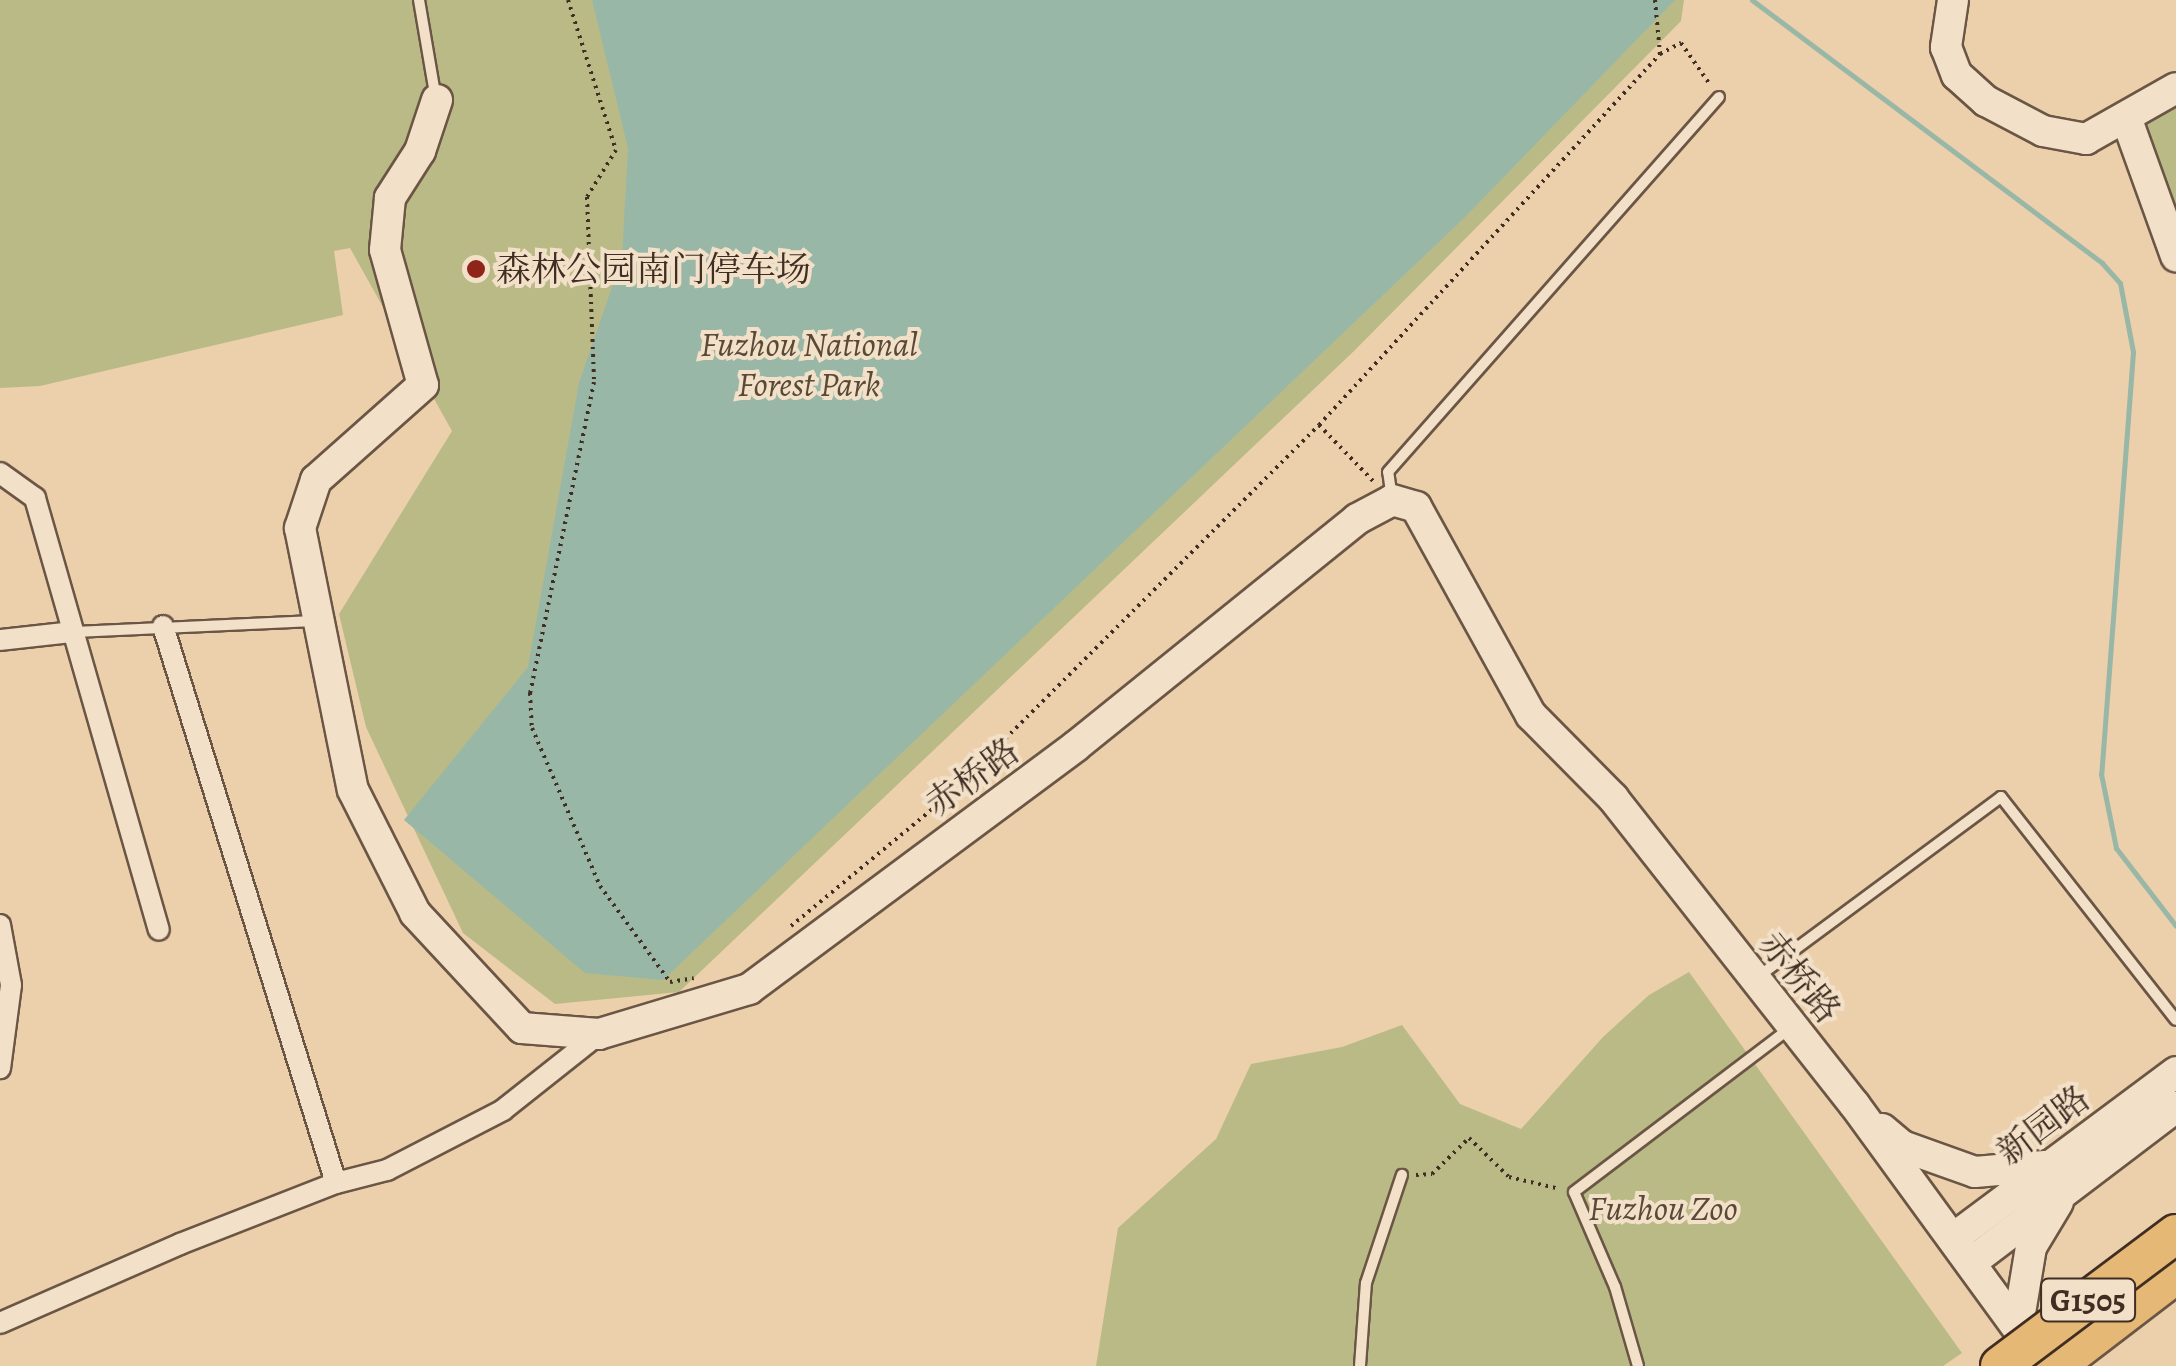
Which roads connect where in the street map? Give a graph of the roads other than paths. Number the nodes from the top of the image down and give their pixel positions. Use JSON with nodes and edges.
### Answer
{"nodes":[{"id":1,"x":419,"y":0,"type":"edge"},
{"id":2,"x":1953,"y":0,"type":"edge"},
{"id":3,"x":2176,"y":88,"type":"edge"},
{"id":4,"x":1719,"y":97,"type":"road end"},
{"id":5,"x":437,"y":100,"type":"joint"},
{"id":6,"x":2127,"y":120,"type":"junction"},
{"id":7,"x":2176,"y":256,"type":"edge"},
{"id":8,"x":0,"y":472,"type":"edge"},
{"id":9,"x":1392,"y":500,"type":"junction"},
{"id":10,"x":315,"y":621,"type":"junction"},
{"id":11,"x":163,"y":626,"type":"junction"},
{"id":12,"x":73,"y":632,"type":"junction"},
{"id":13,"x":0,"y":640,"type":"edge"},
{"id":14,"x":0,"y":925,"type":"edge"},
{"id":15,"x":158,"y":930,"type":"dead end"},
{"id":16,"x":1754,"y":979,"type":"junction"},
{"id":17,"x":2176,"y":1020,"type":"edge"},
{"id":18,"x":1792,"y":1026,"type":"junction"},
{"id":19,"x":599,"y":1034,"type":"junction"},
{"id":20,"x":0,"y":1068,"type":"edge"},
{"id":21,"x":2176,"y":1072,"type":"edge"},
{"id":22,"x":1854,"y":1104,"type":"junction"},
{"id":23,"x":2176,"y":1108,"type":"edge"},
{"id":24,"x":1402,"y":1175,"type":"road end"},
{"id":25,"x":2060,"y":1176,"type":"junction"},
{"id":26,"x":336,"y":1183,"type":"junction"},
{"id":27,"x":2176,"y":1234,"type":"edge"},
{"id":28,"x":1964,"y":1249,"type":"junction"},
{"id":29,"x":2176,"y":1274,"type":"edge"},
{"id":30,"x":0,"y":1323,"type":"edge"},
{"id":31,"x":2018,"y":1325,"type":"junction"},
{"id":32,"x":1360,"y":1366,"type":"edge"},
{"id":33,"x":1638,"y":1366,"type":"edge"},
{"id":34,"x":2000,"y":1366,"type":"edge"},
{"id":35,"x":2046,"y":1366,"type":"edge"},
{"id":36,"x":2056,"y":1366,"type":"edge"}],
"edges":[{"from":1,"to":5,"type":"lane"},
{"from":2,"to":6,"type":"street"},
{"from":3,"to":6,"type":"street"},
{"from":4,"to":9,"type":"lane"},
{"from":5,"to":10,"type":"street","name":"赤桥路"},
{"from":6,"to":7,"type":"street"},
{"from":8,"to":12,"type":"street"},
{"from":9,"to":16,"type":"street","name":"赤桥路"},
{"from":9,"to":19,"type":"street","name":"赤桥路"},
{"from":10,"to":11,"type":"lane"},
{"from":10,"to":19,"type":"street","name":"赤桥路"},
{"from":11,"to":12,"type":"lane"},
{"from":11,"to":26,"type":"street"},
{"from":12,"to":13,"type":"street"},
{"from":12,"to":15,"type":"street"},
{"from":14,"to":20,"type":"street"},
{"from":16,"to":17,"type":"lane"},
{"from":16,"to":18,"type":"street","name":"赤桥路"},
{"from":18,"to":22,"type":"street","name":"赤桥路"},
{"from":18,"to":33,"type":"lane"},
{"from":19,"to":26,"type":"street"},
{"from":21,"to":25,"type":"street","name":"新园路"},
{"from":22,"to":25,"type":"street"},
{"from":22,"to":28,"type":"street","name":"赤桥路"},
{"from":23,"to":25,"type":"street","name":"新园路"},
{"from":24,"to":32,"type":"lane"},
{"from":25,"to":28,"type":"street","name":"新园路"},
{"from":25,"to":31,"type":"street"},
{"from":26,"to":30,"type":"street"},
{"from":27,"to":34,"type":"highway","number":"G1505","bridge":true},
{"from":28,"to":31,"type":"street","name":"赤桥路"},
{"from":29,"to":36,"type":"highway","number":"G1505"},
{"from":31,"to":35,"type":"street","name":"赤桥路"}]}
